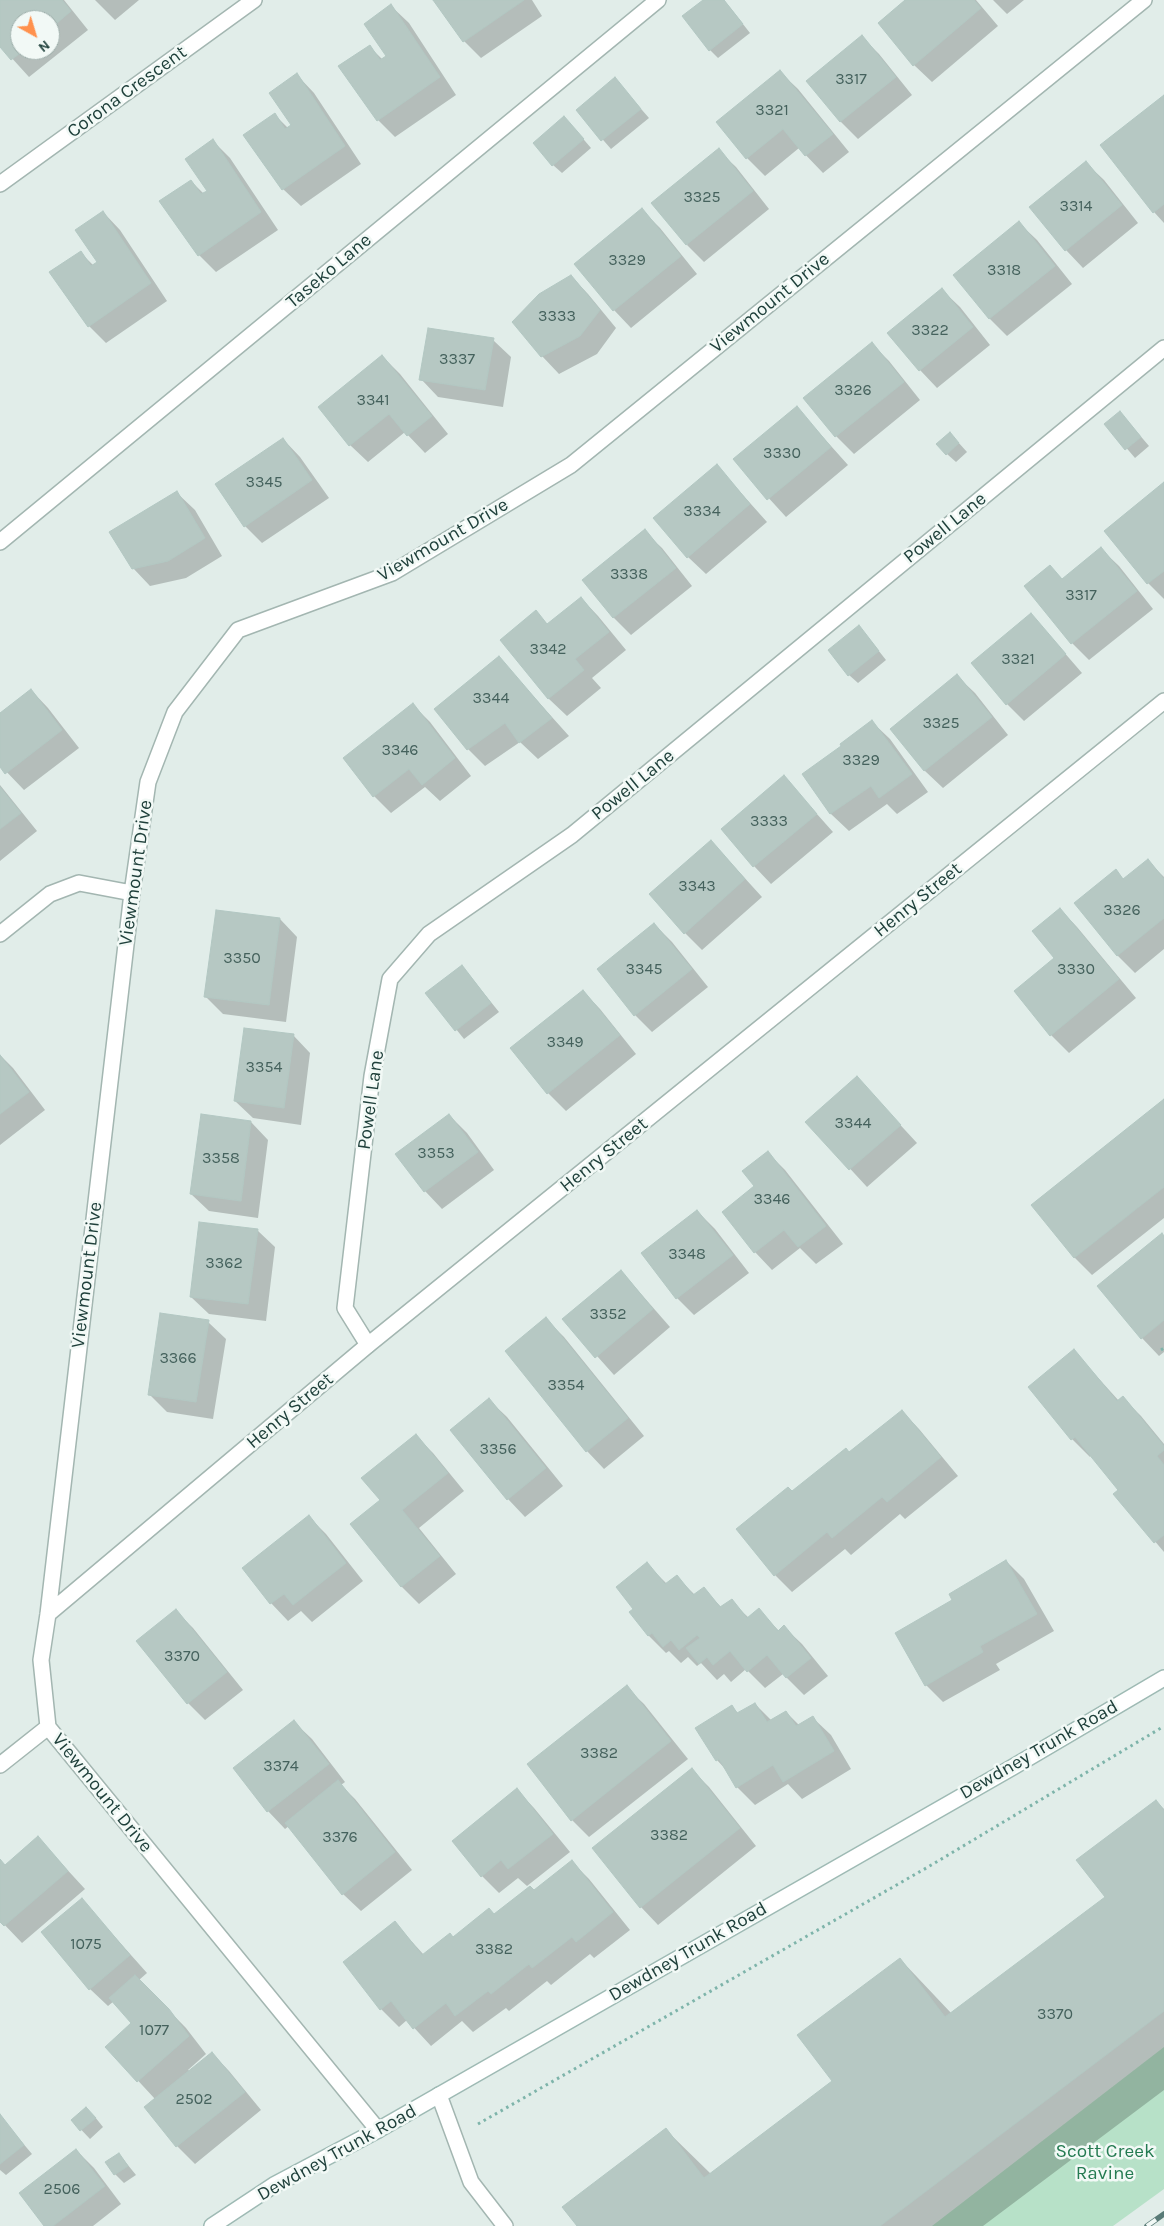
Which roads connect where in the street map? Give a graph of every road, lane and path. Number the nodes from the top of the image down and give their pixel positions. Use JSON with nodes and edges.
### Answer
{"nodes":[{"id":1,"x":254,"y":0,"type":"edge"},
{"id":2,"x":658,"y":0,"type":"edge"},
{"id":3,"x":1144,"y":0,"type":"edge"},
{"id":4,"x":0,"y":184,"type":"edge"},
{"id":5,"x":1164,"y":348,"type":"edge"},
{"id":6,"x":0,"y":542,"type":"edge"},
{"id":7,"x":1164,"y":701,"type":"edge"},
{"id":8,"x":132,"y":893,"type":"junction"},
{"id":9,"x":0,"y":934,"type":"edge"},
{"id":10,"x":368,"y":1345,"type":"junction"},
{"id":11,"x":48,"y":1614,"type":"junction"},
{"id":12,"x":1164,"y":1678,"type":"edge"},
{"id":13,"x":48,"y":1726,"type":"junction"},
{"id":14,"x":1161,"y":1728,"type":"dead end"},
{"id":15,"x":0,"y":1765,"type":"edge"},
{"id":16,"x":439,"y":2095,"type":"junction"},
{"id":17,"x":378,"y":2130,"type":"junction"},
{"id":18,"x":455,"y":2137,"type":"junction"},
{"id":19,"x":212,"y":2226,"type":"edge"},
{"id":20,"x":505,"y":2226,"type":"edge"}],
"edges":[{"from":1,"to":4,"type":"street","name":"Corona Crescent"},
{"from":2,"to":6,"type":"street","name":"Taseko Lane"},
{"from":3,"to":8,"type":"street","name":"Viewmount Drive"},
{"from":5,"to":10,"type":"street","name":"Powell Lane"},
{"from":7,"to":10,"type":"street","name":"Henry Street"},
{"from":8,"to":9,"type":"street"},
{"from":8,"to":11,"type":"street","name":"Viewmount Drive"},
{"from":10,"to":11,"type":"street","name":"Henry Street"},
{"from":11,"to":13,"type":"street","name":"Viewmount Drive"},
{"from":12,"to":16,"type":"street","name":"Dewdney Trunk Road"},
{"from":13,"to":15,"type":"street"},
{"from":13,"to":17,"type":"street","name":"Viewmount Drive"},
{"from":14,"to":18,"type":"path"},
{"from":16,"to":17,"type":"street","name":"Dewdney Trunk Road"},
{"from":16,"to":18,"type":"street"},
{"from":17,"to":19,"type":"street","name":"Dewdney Trunk Road"},
{"from":18,"to":20,"type":"street"}]}
